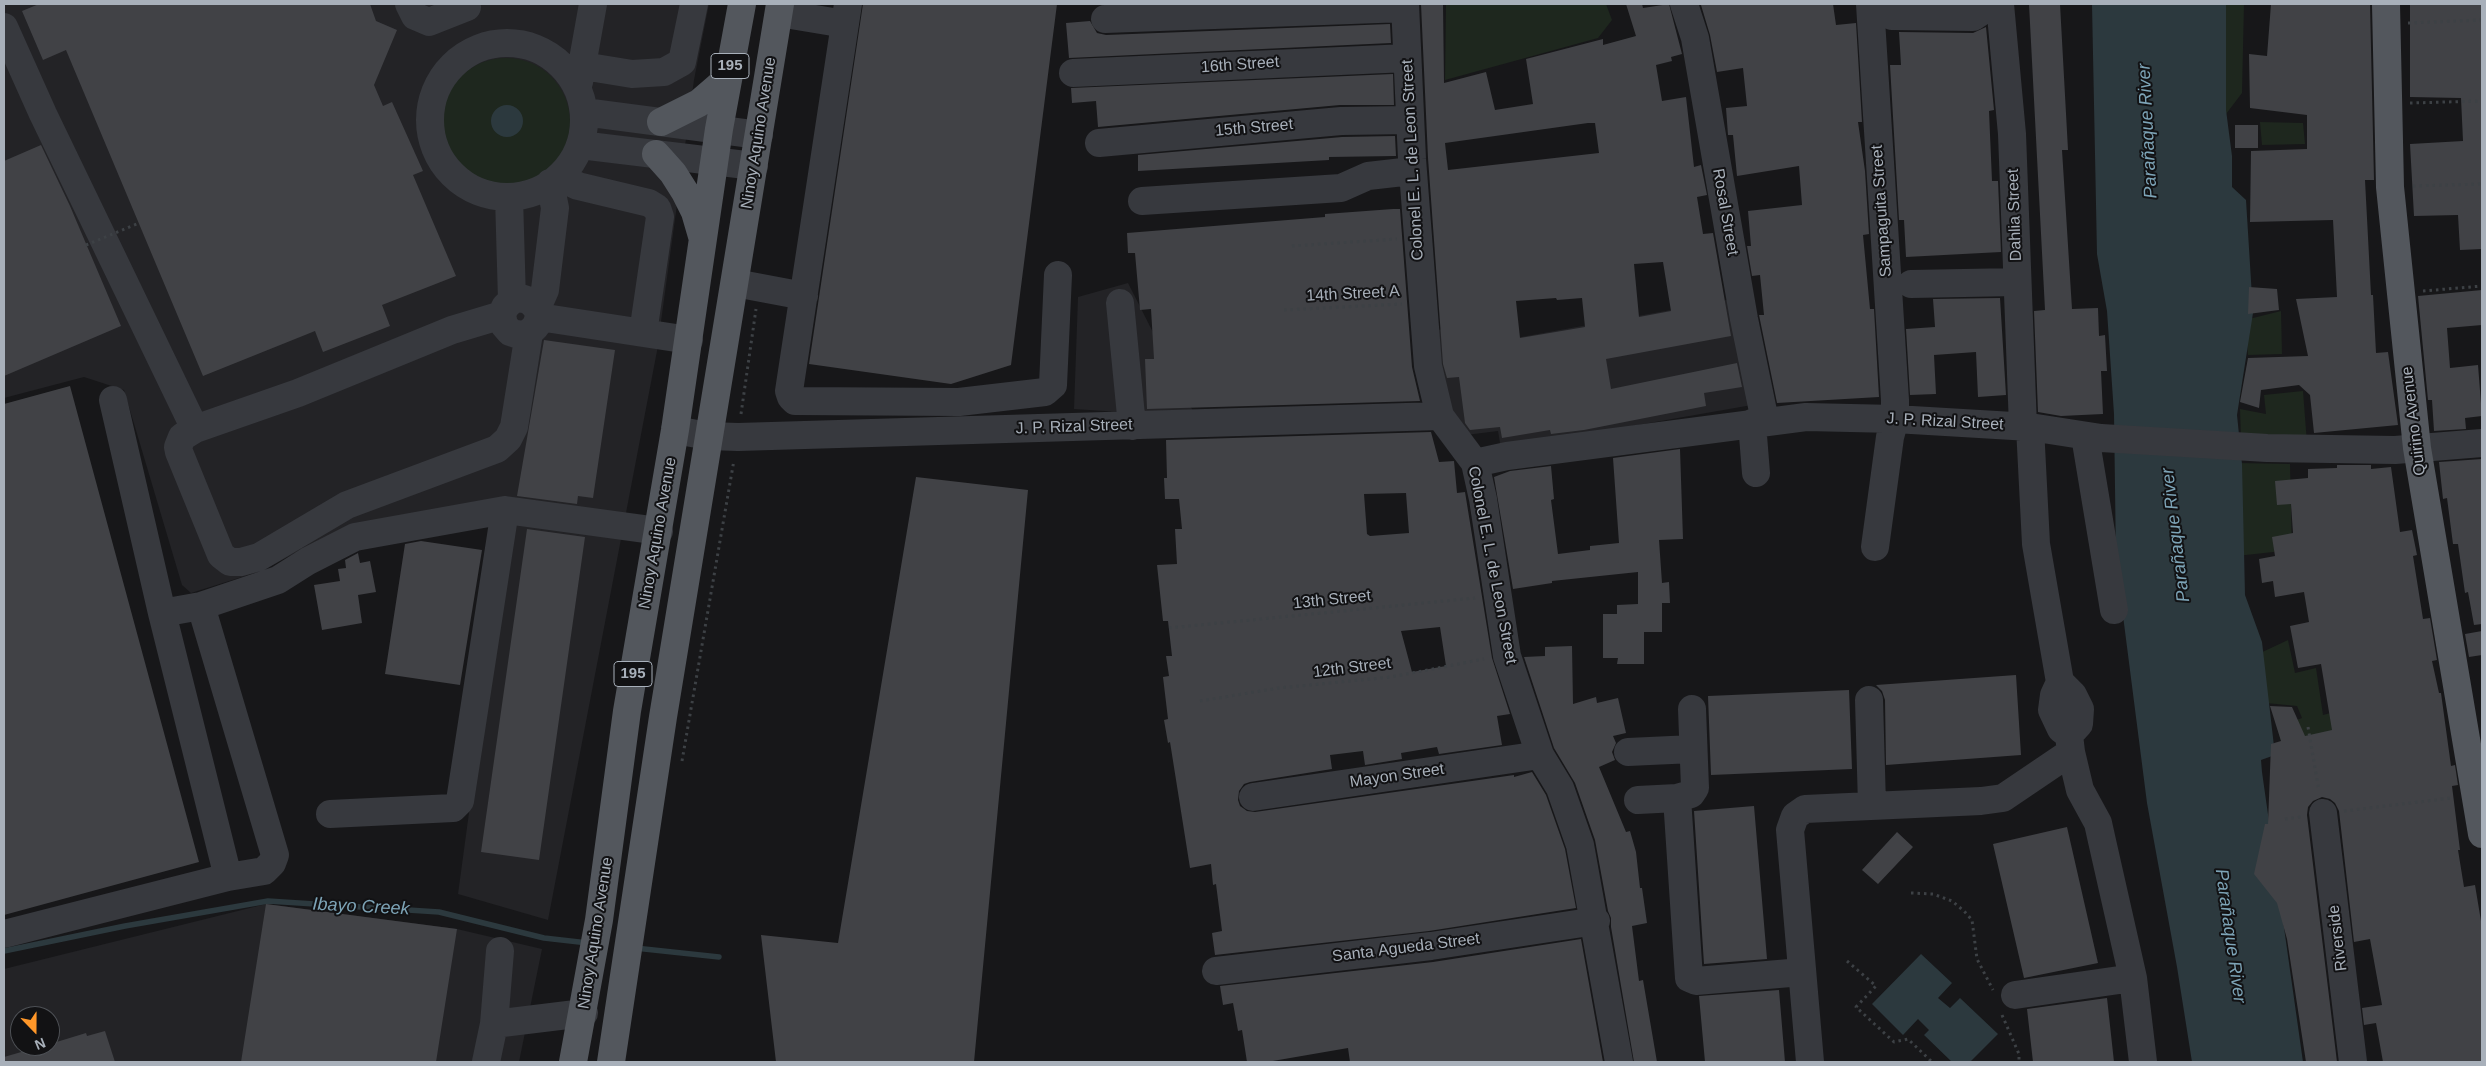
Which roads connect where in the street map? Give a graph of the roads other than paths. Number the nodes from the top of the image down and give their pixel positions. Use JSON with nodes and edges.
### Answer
{"nodes":[{"id":1,"x":409,"y":4,"type":"edge"},
{"id":2,"x":593,"y":4,"type":"edge"},
{"id":3,"x":694,"y":4,"type":"edge"},
{"id":4,"x":742,"y":4,"type":"edge"},
{"id":5,"x":812,"y":4,"type":"edge"},
{"id":6,"x":1684,"y":4,"type":"edge"},
{"id":7,"x":1870,"y":4,"type":"edge"},
{"id":8,"x":1886,"y":4,"type":"edge"},
{"id":9,"x":1980,"y":4,"type":"edge"},
{"id":10,"x":2000,"y":4,"type":"edge"},
{"id":11,"x":467,"y":5,"type":"edge"},
{"id":12,"x":1405,"y":6,"type":"edge"},
{"id":13,"x":780,"y":8,"type":"edge"},
{"id":14,"x":846,"y":12,"type":"edge"},
{"id":15,"x":2386,"y":13,"type":"edge"},
{"id":16,"x":1105,"y":19,"type":"dead end"},
{"id":17,"x":4,"y":27,"type":"edge"},
{"id":18,"x":483,"y":47,"type":"junction"},
{"id":19,"x":1407,"y":58,"type":"junction"},
{"id":20,"x":1073,"y":74,"type":"dead end"},
{"id":21,"x":728,"y":78,"type":"junction"},
{"id":22,"x":582,"y":88,"type":"junction"},
{"id":23,"x":1410,"y":120,"type":"junction"},
{"id":24,"x":661,"y":122,"type":"junction"},
{"id":25,"x":719,"y":129,"type":"junction"},
{"id":26,"x":759,"y":135,"type":"junction"},
{"id":27,"x":1099,"y":143,"type":"dead end"},
{"id":28,"x":580,"y":145,"type":"junction"},
{"id":29,"x":656,"y":154,"type":"junction"},
{"id":30,"x":714,"y":160,"type":"junction"},
{"id":31,"x":754,"y":166,"type":"junction"},
{"id":32,"x":1412,"y":171,"type":"junction"},
{"id":33,"x":555,"y":180,"type":"junction"},
{"id":34,"x":510,"y":197,"type":"junction"},
{"id":35,"x":1142,"y":201,"type":"dead end"},
{"id":36,"x":703,"y":239,"type":"junction"},
{"id":37,"x":1058,"y":275,"type":"dead end"},
{"id":38,"x":2017,"y":282,"type":"junction"},
{"id":39,"x":1911,"y":284,"type":"dead end"},
{"id":40,"x":733,"y":291,"type":"junction"},
{"id":41,"x":1120,"y":303,"type":"dead end"},
{"id":42,"x":803,"y":304,"type":"junction"},
{"id":43,"x":524,"y":315,"type":"junction"},
{"id":44,"x":643,"y":333,"type":"junction"},
{"id":45,"x":689,"y":340,"type":"junction"},
{"id":46,"x":113,"y":400,"type":"dead end"},
{"id":47,"x":1440,"y":416,"type":"junction"},
{"id":48,"x":1895,"y":419,"type":"junction"},
{"id":49,"x":1759,"y":422,"type":"junction"},
{"id":50,"x":1132,"y":426,"type":"junction"},
{"id":51,"x":2026,"y":427,"type":"junction"},
{"id":52,"x":195,"y":429,"type":"junction"},
{"id":53,"x":675,"y":430,"type":"junction"},
{"id":54,"x":708,"y":436,"type":"junction"},
{"id":55,"x":2093,"y":437,"type":"junction"},
{"id":56,"x":2482,"y":443,"type":"edge"},
{"id":57,"x":2417,"y":448,"type":"junction"},
{"id":58,"x":1475,"y":463,"type":"junction"},
{"id":59,"x":1756,"y":473,"type":"dead end"},
{"id":60,"x":505,"y":510,"type":"junction"},
{"id":61,"x":659,"y":531,"type":"junction"},
{"id":62,"x":1876,"y":547,"type":"dead end"},
{"id":63,"x":201,"y":606,"type":"junction"},
{"id":64,"x":2114,"y":610,"type":"dead end"},
{"id":65,"x":162,"y":613,"type":"junction"},
{"id":66,"x":1869,"y":700,"type":"dead end"},
{"id":67,"x":1692,"y":709,"type":"dead end"},
{"id":68,"x":2070,"y":743,"type":"junction"},
{"id":69,"x":1694,"y":749,"type":"junction"},
{"id":70,"x":1628,"y":752,"type":"dead end"},
{"id":71,"x":1540,"y":755,"type":"junction"},
{"id":72,"x":1253,"y":797,"type":"dead end"},
{"id":73,"x":1677,"y":798,"type":"junction"},
{"id":74,"x":1638,"y":800,"type":"dead end"},
{"id":75,"x":1872,"y":805,"type":"junction"},
{"id":76,"x":330,"y":814,"type":"dead end"},
{"id":77,"x":2323,"y":814,"type":"road end"},
{"id":78,"x":2482,"y":834,"type":"edge"},
{"id":79,"x":228,"y":877,"type":"junction"},
{"id":80,"x":1596,"y":921,"type":"junction"},
{"id":81,"x":4,"y":934,"type":"edge"},
{"id":82,"x":500,"y":951,"type":"dead end"},
{"id":83,"x":1216,"y":972,"type":"dead end"},
{"id":84,"x":1802,"y":972,"type":"junction"},
{"id":85,"x":2133,"y":978,"type":"junction"},
{"id":86,"x":2004,"y":994,"type":"road end"},
{"id":87,"x":584,"y":1013,"type":"junction"},
{"id":88,"x":494,"y":1024,"type":"junction"},
{"id":89,"x":486,"y":1062,"type":"edge"},
{"id":90,"x":573,"y":1062,"type":"edge"},
{"id":91,"x":611,"y":1062,"type":"edge"},
{"id":92,"x":1619,"y":1062,"type":"edge"},
{"id":93,"x":1810,"y":1062,"type":"edge"},
{"id":94,"x":2143,"y":1062,"type":"edge"},
{"id":95,"x":2353,"y":1062,"type":"edge"}],
"edges":[{"from":1,"to":11,"type":"street"},
{"from":2,"to":22,"type":"street"},
{"from":3,"to":22,"type":"street"},
{"from":4,"to":21,"type":"main road","name":"Ninoy Aquino Avenue","number":"195"},
{"from":5,"to":14,"type":"street"},
{"from":6,"to":49,"type":"street","name":"Rosal Street"},
{"from":7,"to":48,"type":"street","name":"Sampaguita Street"},
{"from":8,"to":9,"type":"street"},
{"from":10,"to":38,"type":"street","name":"Dahlia Street"},
{"from":11,"to":18,"type":"street"},
{"from":12,"to":16,"type":"street"},
{"from":12,"to":19,"type":"street","name":"Colonel E. L. de Leon Street"},
{"from":13,"to":14,"type":"street"},
{"from":13,"to":26,"type":"main road","name":"Ninoy Aquino Avenue","number":"195"},
{"from":14,"to":42,"type":"street"},
{"from":15,"to":57,"type":"main road","name":"Quirino Avenue"},
{"from":17,"to":52,"type":"street"},
{"from":18,"to":22,"type":"street"},
{"from":18,"to":34,"type":"street"},
{"from":19,"to":20,"type":"street","name":"16th Street"},
{"from":19,"to":23,"type":"street","name":"Colonel E. L. de Leon Street"},
{"from":21,"to":24,"type":"main road"},
{"from":21,"to":25,"type":"main road","name":"Ninoy Aquino Avenue","number":"195"},
{"from":22,"to":24,"type":"street"},
{"from":22,"to":28,"type":"street"},
{"from":23,"to":27,"type":"street","name":"15th Street"},
{"from":23,"to":32,"type":"street","name":"Colonel E. L. de Leon Street"},
{"from":24,"to":25,"type":"street"},
{"from":25,"to":26,"type":"street"},
{"from":25,"to":30,"type":"main road","name":"Ninoy Aquino Avenue","number":"195"},
{"from":26,"to":31,"type":"main road","name":"Ninoy Aquino Avenue","number":"195"},
{"from":28,"to":29,"type":"street"},
{"from":28,"to":33,"type":"street"},
{"from":29,"to":30,"type":"street"},
{"from":29,"to":36,"type":"main road"},
{"from":30,"to":31,"type":"street"},
{"from":30,"to":36,"type":"main road","name":"Ninoy Aquino Avenue","number":"195"},
{"from":31,"to":40,"type":"main road","name":"Ninoy Aquino Avenue","number":"195"},
{"from":32,"to":35,"type":"street"},
{"from":32,"to":47,"type":"street","name":"Colonel E. L. de Leon Street"},
{"from":33,"to":34,"type":"street"},
{"from":33,"to":43,"type":"street"},
{"from":33,"to":44,"type":"street"},
{"from":34,"to":43,"type":"street"},
{"from":36,"to":45,"type":"main road","name":"Ninoy Aquino Avenue","number":"195"},
{"from":37,"to":42,"type":"street"},
{"from":38,"to":39,"type":"street"},
{"from":38,"to":51,"type":"street","name":"Dahlia Street"},
{"from":40,"to":42,"type":"street"},
{"from":40,"to":54,"type":"main road","name":"Ninoy Aquino Avenue","number":"195"},
{"from":41,"to":50,"type":"street"},
{"from":43,"to":44,"type":"street"},
{"from":43,"to":52,"type":"street"},
{"from":43,"to":52,"type":"street"},
{"from":44,"to":45,"type":"street"},
{"from":45,"to":53,"type":"main road","name":"Ninoy Aquino Avenue","number":"195"},
{"from":46,"to":65,"type":"street"},
{"from":47,"to":50,"type":"street","name":"J. P. Rizal Street"},
{"from":47,"to":58,"type":"street","name":"Colonel E. L. de Leon Street"},
{"from":48,"to":49,"type":"street","name":"J. P. Rizal Street"},
{"from":48,"to":51,"type":"street","name":"J. P. Rizal Street"},
{"from":48,"to":62,"type":"street","name":"Sampaguita Street"},
{"from":49,"to":58,"type":"street","name":"J. P. Rizal Street"},
{"from":49,"to":59,"type":"street","name":"Rosal Street"},
{"from":50,"to":54,"type":"street","name":"J. P. Rizal Street"},
{"from":51,"to":55,"type":"street","name":"J. P. Rizal Street"},
{"from":51,"to":68,"type":"street","name":"Dahlia Street"},
{"from":53,"to":54,"type":"street","name":"J. P. Rizal Street"},
{"from":53,"to":61,"type":"main road","name":"Ninoy Aquino Avenue","number":"195"},
{"from":54,"to":91,"type":"main road","name":"Ninoy Aquino Avenue","number":"195"},
{"from":55,"to":57,"type":"street","name":"J. P. Rizal Street"},
{"from":55,"to":64,"type":"street"},
{"from":56,"to":57,"type":"street","name":"J. P. Rizal Street"},
{"from":57,"to":78,"type":"main road","name":"Quirino Avenue"},
{"from":58,"to":71,"type":"street","name":"Colonel E. L. de Leon Street"},
{"from":60,"to":61,"type":"street"},
{"from":60,"to":63,"type":"street"},
{"from":60,"to":76,"type":"street"},
{"from":61,"to":87,"type":"main road","name":"Ninoy Aquino Avenue","number":"195"},
{"from":63,"to":65,"type":"street"},
{"from":63,"to":79,"type":"street"},
{"from":65,"to":79,"type":"street"},
{"from":66,"to":75,"type":"street"},
{"from":67,"to":69,"type":"street"},
{"from":68,"to":75,"type":"street"},
{"from":68,"to":85,"type":"street"},
{"from":69,"to":70,"type":"street"},
{"from":69,"to":73,"type":"street"},
{"from":71,"to":72,"type":"street","name":"Mayon Street"},
{"from":71,"to":80,"type":"street","name":"Colonel E. L. de Leon Street"},
{"from":73,"to":74,"type":"street"},
{"from":73,"to":84,"type":"street"},
{"from":75,"to":84,"type":"street"},
{"from":77,"to":95,"type":"street","name":"Riverside"},
{"from":79,"to":81,"type":"street"},
{"from":80,"to":83,"type":"street","name":"Santa Agueda Street"},
{"from":80,"to":92,"type":"street","name":"Colonel E. L. de Leon Street"},
{"from":82,"to":88,"type":"street"},
{"from":84,"to":93,"type":"street"},
{"from":85,"to":86,"type":"street"},
{"from":85,"to":94,"type":"street"},
{"from":87,"to":88,"type":"street"},
{"from":87,"to":90,"type":"main road","name":"Ninoy Aquino Avenue","number":"195"},
{"from":88,"to":89,"type":"street"}]}
